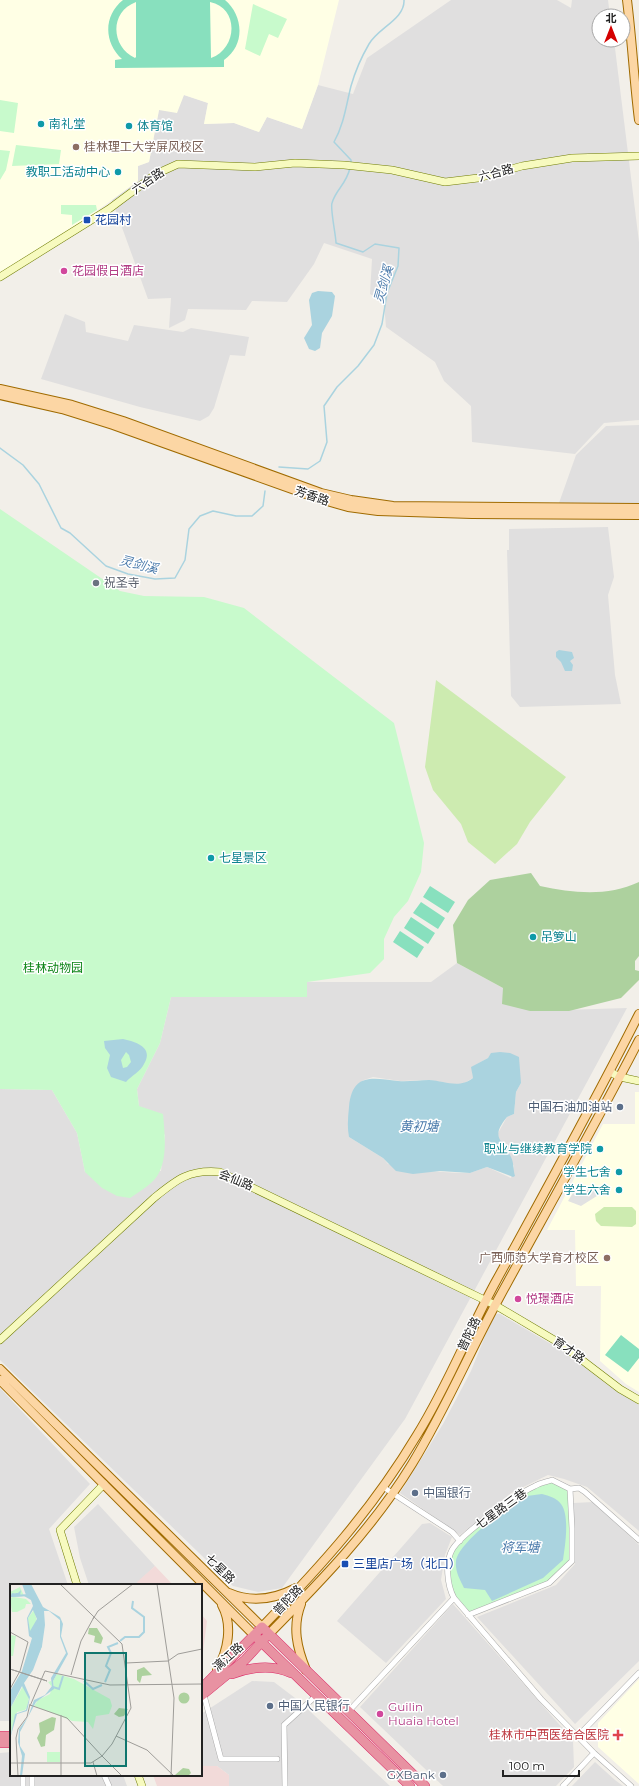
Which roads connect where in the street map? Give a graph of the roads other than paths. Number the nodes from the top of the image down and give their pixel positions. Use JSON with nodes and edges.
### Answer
{"nodes":[{"id":1,"x":627,"y":0,"type":"edge"},
{"id":2,"x":631,"y":0,"type":"edge"},
{"id":3,"x":639,"y":59,"type":"edge"},
{"id":4,"x":639,"y":120,"type":"edge"},
{"id":5,"x":639,"y":156,"type":"edge"},
{"id":6,"x":0,"y":277,"type":"edge"},
{"id":7,"x":0,"y":389,"type":"edge"},
{"id":8,"x":0,"y":395,"type":"edge"},
{"id":9,"x":639,"y":508,"type":"edge"},
{"id":10,"x":639,"y":515,"type":"edge"},
{"id":11,"x":639,"y":1014,"type":"edge"},
{"id":12,"x":639,"y":1040,"type":"edge"},
{"id":13,"x":610,"y":1072,"type":"junction"},
{"id":14,"x":620,"y":1077,"type":"junction"},
{"id":15,"x":639,"y":1081,"type":"edge"},
{"id":16,"x":486,"y":1300,"type":"junction"},
{"id":17,"x":495,"y":1305,"type":"junction"},
{"id":18,"x":0,"y":1340,"type":"edge"},
{"id":19,"x":0,"y":1369,"type":"edge"},
{"id":20,"x":0,"y":1380,"type":"edge"},
{"id":21,"x":639,"y":1400,"type":"edge"},
{"id":22,"x":104,"y":1484,"type":"junction"},
{"id":23,"x":383,"y":1487,"type":"junction"},
{"id":24,"x":570,"y":1489,"type":"junction"},
{"id":25,"x":392,"y":1493,"type":"junction"},
{"id":26,"x":460,"y":1540,"type":"junction"},
{"id":27,"x":639,"y":1540,"type":"edge"},
{"id":28,"x":77,"y":1584,"type":"edge"},
{"id":29,"x":301,"y":1586,"type":"junction"},
{"id":30,"x":226,"y":1592,"type":"junction"},
{"id":31,"x":454,"y":1598,"type":"junction"},
{"id":32,"x":218,"y":1599,"type":"junction"},
{"id":33,"x":302,"y":1601,"type":"junction"},
{"id":34,"x":468,"y":1615,"type":"junction"},
{"id":35,"x":262,"y":1627,"type":"junction"},
{"id":36,"x":269,"y":1634,"type":"junction"},
{"id":37,"x":254,"y":1635,"type":"junction"},
{"id":38,"x":261,"y":1642,"type":"junction"},
{"id":39,"x":307,"y":1672,"type":"junction"},
{"id":40,"x":639,"y":1673,"type":"edge"},
{"id":41,"x":297,"y":1675,"type":"junction"},
{"id":42,"x":227,"y":1676,"type":"junction"},
{"id":43,"x":213,"y":1677,"type":"junction"},
{"id":44,"x":202,"y":1688,"type":"edge"},
{"id":45,"x":317,"y":1695,"type":"junction"},
{"id":46,"x":203,"y":1698,"type":"edge"},
{"id":47,"x":347,"y":1712,"type":"junction"},
{"id":48,"x":577,"y":1737,"type":"junction"},
{"id":49,"x":594,"y":1753,"type":"junction"},
{"id":50,"x":277,"y":1759,"type":"dead end"},
{"id":51,"x":104,"y":1776,"type":"edge"},
{"id":52,"x":138,"y":1776,"type":"edge"},
{"id":53,"x":109,"y":1786,"type":"edge"},
{"id":54,"x":142,"y":1786,"type":"edge"},
{"id":55,"x":285,"y":1786,"type":"edge"},
{"id":56,"x":410,"y":1786,"type":"edge"},
{"id":57,"x":425,"y":1786,"type":"edge"},
{"id":58,"x":563,"y":1786,"type":"edge"},
{"id":59,"x":631,"y":1786,"type":"edge"}],
"edges":[{"from":1,"to":4,"type":"main road"},
{"from":2,"to":3,"type":"main road"},
{"from":5,"to":6,"type":"street","name":"六合路"},
{"from":7,"to":9,"type":"main road","name":"芳香路"},
{"from":8,"to":10,"type":"main road","name":"芳香路"},
{"from":11,"to":13,"type":"main road","name":"普陀路"},
{"from":12,"to":14,"type":"main road","name":"普陀路"},
{"from":13,"to":14,"type":"street"},
{"from":13,"to":16,"type":"main road","name":"普陀路"},
{"from":14,"to":15,"type":"street"},
{"from":14,"to":17,"type":"main road","name":"普陀路"},
{"from":16,"to":17,"type":"street","name":"会仙路"},
{"from":16,"to":18,"type":"street","name":"会仙路"},
{"from":16,"to":23,"type":"main road","name":"普陀路"},
{"from":17,"to":21,"type":"street","name":"育才路"},
{"from":17,"to":25,"type":"main road","name":"普陀路"},
{"from":19,"to":30,"type":"main road","name":"七星路"},
{"from":20,"to":22,"type":"main road","name":"七星路"},
{"from":22,"to":28,"type":"street"},
{"from":22,"to":32,"type":"main road","name":"七星路"},
{"from":23,"to":25,"type":"street"},
{"from":23,"to":29,"type":"main road","name":"普陀路"},
{"from":24,"to":26,"type":"street","name":"七星路三巷"},
{"from":24,"to":27,"type":"street","name":"七星路三巷"},
{"from":24,"to":34,"type":"street"},
{"from":25,"to":26,"type":"street"},
{"from":25,"to":33,"type":"main road","name":"普陀路"},
{"from":26,"to":31,"type":"street","name":"七星路三巷"},
{"from":29,"to":30,"type":"main road"},
{"from":29,"to":35,"type":"main road","name":"普陀路"},
{"from":30,"to":35,"type":"main road","name":"七星路"},
{"from":31,"to":34,"type":"street"},
{"from":31,"to":47,"type":"street"},
{"from":32,"to":37,"type":"main road","name":"七星路"},
{"from":32,"to":43,"type":"main road"},
{"from":33,"to":36,"type":"main road","name":"普陀路"},
{"from":33,"to":39,"type":"main road"},
{"from":34,"to":48,"type":"street"},
{"from":35,"to":36,"type":"highway","name":"七星路"},
{"from":35,"to":37,"type":"highway","name":"漓江路"},
{"from":36,"to":38,"type":"highway","name":"漓江路"},
{"from":36,"to":39,"type":"highway","name":"七星路"},
{"from":37,"to":38,"type":"highway","name":"七星路"},
{"from":37,"to":43,"type":"highway","name":"漓江路"},
{"from":38,"to":41,"type":"highway","name":"七星路"},
{"from":38,"to":42,"type":"highway","name":"漓江路"},
{"from":39,"to":47,"type":"highway","name":"七星路"},
{"from":40,"to":48,"type":"street"},
{"from":41,"to":42,"type":"highway"},
{"from":41,"to":45,"type":"highway","name":"七星路"},
{"from":42,"to":46,"type":"highway","name":"漓江路"},
{"from":43,"to":44,"type":"highway","name":"漓江路"},
{"from":45,"to":55,"type":"street"},
{"from":45,"to":56,"type":"highway","name":"七星路"},
{"from":46,"to":50,"type":"street"},
{"from":47,"to":57,"type":"highway","name":"七星路"},
{"from":48,"to":49,"type":"street"},
{"from":49,"to":58,"type":"street"},
{"from":49,"to":59,"type":"street"},
{"from":51,"to":53,"type":"street"},
{"from":52,"to":54,"type":"street"}]}
